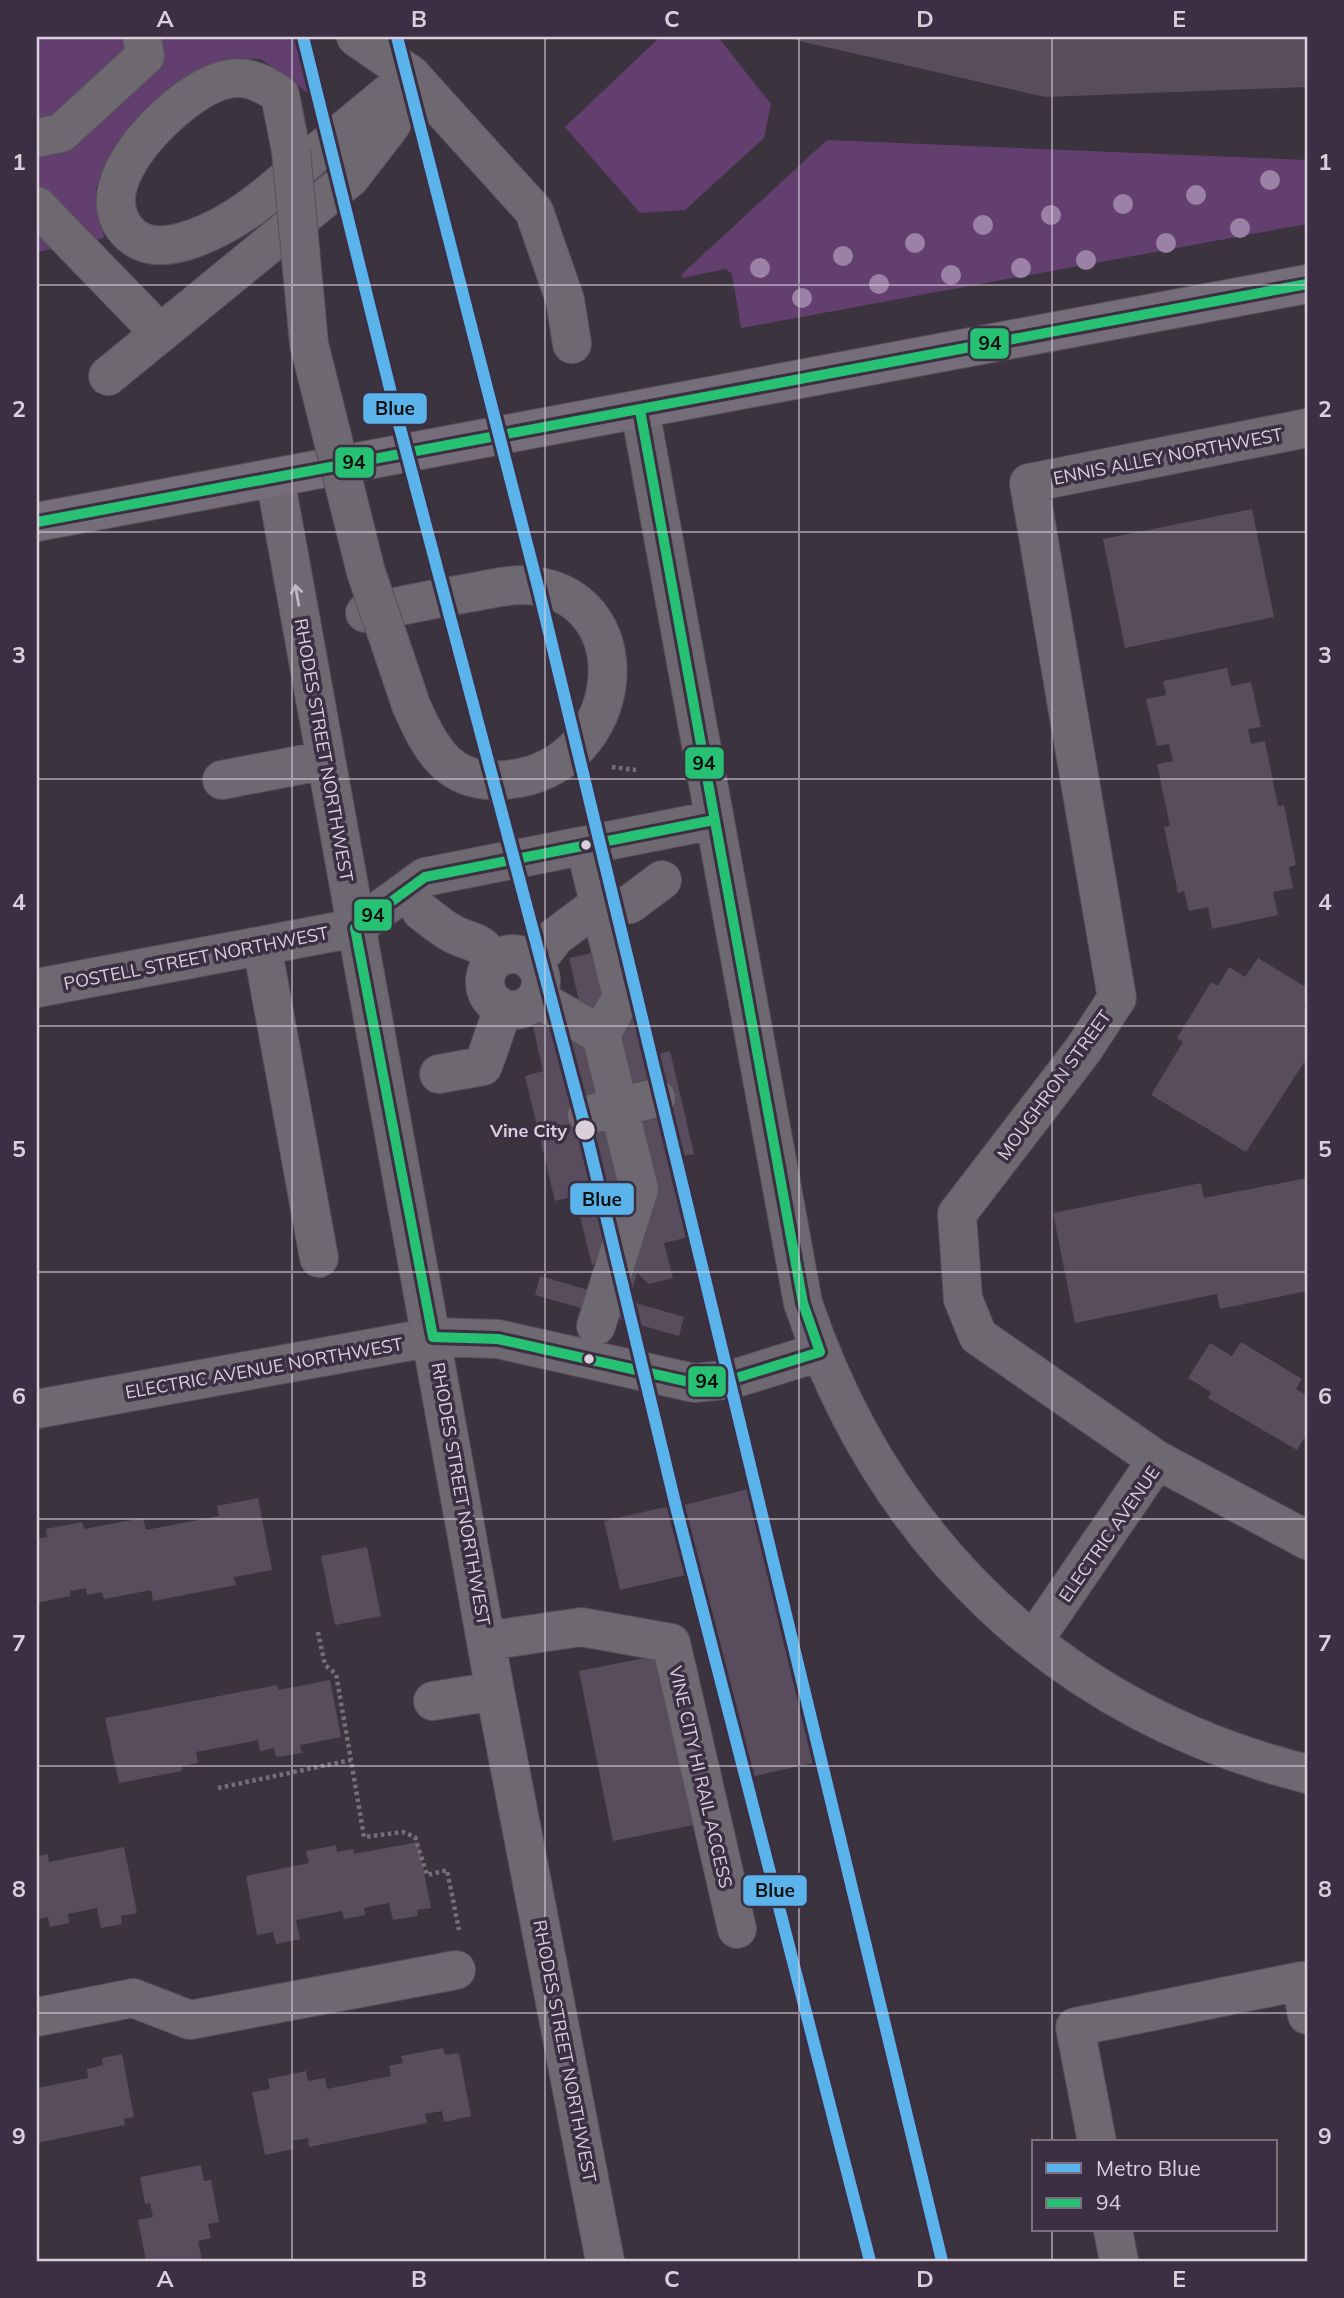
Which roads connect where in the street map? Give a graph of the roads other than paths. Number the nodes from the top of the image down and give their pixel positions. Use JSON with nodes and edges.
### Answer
{"nodes":[{"id":1,"x":142,"y":37,"type":"edge"},
{"id":2,"x":356,"y":37,"type":"edge"},
{"id":3,"x":411,"y":75,"type":"junction"},
{"id":4,"x":37,"y":138,"type":"edge"},
{"id":5,"x":37,"y":206,"type":"edge"},
{"id":6,"x":1307,"y":284,"type":"edge"},
{"id":7,"x":160,"y":333,"type":"junction"},
{"id":8,"x":572,"y":344,"type":"dead end"},
{"id":9,"x":108,"y":376,"type":"dead end"},
{"id":10,"x":640,"y":410,"type":"junction"},
{"id":11,"x":1307,"y":428,"type":"edge"},
{"id":12,"x":275,"y":478,"type":"junction"},
{"id":13,"x":1029,"y":483,"type":"joint"},
{"id":14,"x":37,"y":522,"type":"edge"},
{"id":15,"x":365,"y":613,"type":"dead end"},
{"id":16,"x":326,"y":760,"type":"junction"},
{"id":17,"x":222,"y":780,"type":"dead end"},
{"id":18,"x":714,"y":820,"type":"junction"},
{"id":19,"x":590,"y":866,"type":"dead end"},
{"id":20,"x":663,"y":880,"type":"dead end"},
{"id":21,"x":421,"y":911,"type":"dead end"},
{"id":22,"x":355,"y":928,"type":"junction"},
{"id":23,"x":262,"y":946,"type":"junction"},
{"id":24,"x":37,"y":988,"type":"edge"},
{"id":25,"x":524,"y":990,"type":"junction"},
{"id":26,"x":601,"y":1035,"type":"junction"},
{"id":27,"x":439,"y":1074,"type":"dead end"},
{"id":28,"x":656,"y":1098,"type":"dead end"},
{"id":29,"x":603,"y":1111,"type":"junction"},
{"id":30,"x":319,"y":1258,"type":"dead end"},
{"id":31,"x":596,"y":1326,"type":"dead end"},
{"id":32,"x":433,"y":1337,"type":"junction"},
{"id":33,"x":820,"y":1352,"type":"junction"},
{"id":34,"x":37,"y":1409,"type":"edge"},
{"id":35,"x":1157,"y":1460,"type":"junction"},
{"id":36,"x":1307,"y":1540,"type":"edge"},
{"id":37,"x":1034,"y":1640,"type":"junction"},
{"id":38,"x":486,"y":1641,"type":"junction"},
{"id":39,"x":495,"y":1691,"type":"junction"},
{"id":40,"x":433,"y":1701,"type":"dead end"},
{"id":41,"x":1307,"y":1774,"type":"edge"},
{"id":42,"x":737,"y":1929,"type":"dead end"},
{"id":43,"x":456,"y":1970,"type":"dead end"},
{"id":44,"x":1307,"y":2015,"type":"edge"},
{"id":45,"x":37,"y":2017,"type":"edge"},
{"id":46,"x":1097,"y":2140,"type":"edge"},
{"id":47,"x":1113,"y":2232,"type":"edge"},
{"id":48,"x":605,"y":2261,"type":"edge"},
{"id":49,"x":1119,"y":2261,"type":"edge"}],
"edges":[{"from":1,"to":4,"type":"street"},
{"from":2,"to":3,"type":"street"},
{"from":3,"to":7,"type":"street"},
{"from":3,"to":8,"type":"street"},
{"from":3,"to":15,"type":"street","bridge":true},
{"from":5,"to":7,"type":"street"},
{"from":6,"to":10,"type":"main road"},
{"from":7,"to":9,"type":"street"},
{"from":10,"to":12,"type":"main road"},
{"from":10,"to":18,"type":"street"},
{"from":11,"to":13,"type":"street","name":"ENNIS ALLEY NORTHWEST"},
{"from":12,"to":14,"type":"main road"},
{"from":16,"to":12,"type":"street","name":"RHODES STREET NORTHWEST","one_way":true},
{"from":13,"to":35,"type":"street","name":"MOUGHRON STREET"},
{"from":16,"to":17,"type":"street"},
{"from":16,"to":22,"type":"street","name":"RHODES STREET NORTHWEST"},
{"from":18,"to":22,"type":"street"},
{"from":18,"to":33,"type":"street"},
{"from":19,"to":26,"type":"street"},
{"from":20,"to":25,"type":"street"},
{"from":21,"to":25,"type":"street"},
{"from":22,"to":23,"type":"street","name":"POSTELL STREET NORTHWEST"},
{"from":22,"to":32,"type":"street","name":"RHODES STREET NORTHWEST"},
{"from":23,"to":24,"type":"street","name":"POSTELL STREET NORTHWEST"},
{"from":23,"to":30,"type":"street"},
{"from":25,"to":26,"type":"street"},
{"from":25,"to":27,"type":"street"},
{"from":26,"to":29,"type":"street"},
{"from":28,"to":29,"type":"street"},
{"from":29,"to":31,"type":"street"},
{"from":32,"to":33,"type":"street","name":"ELECTRIC AVENUE NORTHWEST"},
{"from":32,"to":34,"type":"street","name":"ELECTRIC AVENUE NORTHWEST"},
{"from":32,"to":38,"type":"street","name":"RHODES STREET NORTHWEST"},
{"from":33,"to":37,"type":"street"},
{"from":35,"to":36,"type":"street","name":"ELECTRIC AVENUE"},
{"from":35,"to":37,"type":"street","name":"ELECTRIC AVENUE"},
{"from":37,"to":41,"type":"street"},
{"from":38,"to":39,"type":"street","name":"RHODES STREET NORTHWEST"},
{"from":38,"to":42,"type":"street","name":"VINE CITY HI RAIL ACCESS"},
{"from":39,"to":40,"type":"street"},
{"from":39,"to":48,"type":"street","name":"RHODES STREET NORTHWEST"},
{"from":43,"to":45,"type":"street"},
{"from":44,"to":46,"type":"street"},
{"from":47,"to":49,"type":"street"}]}
